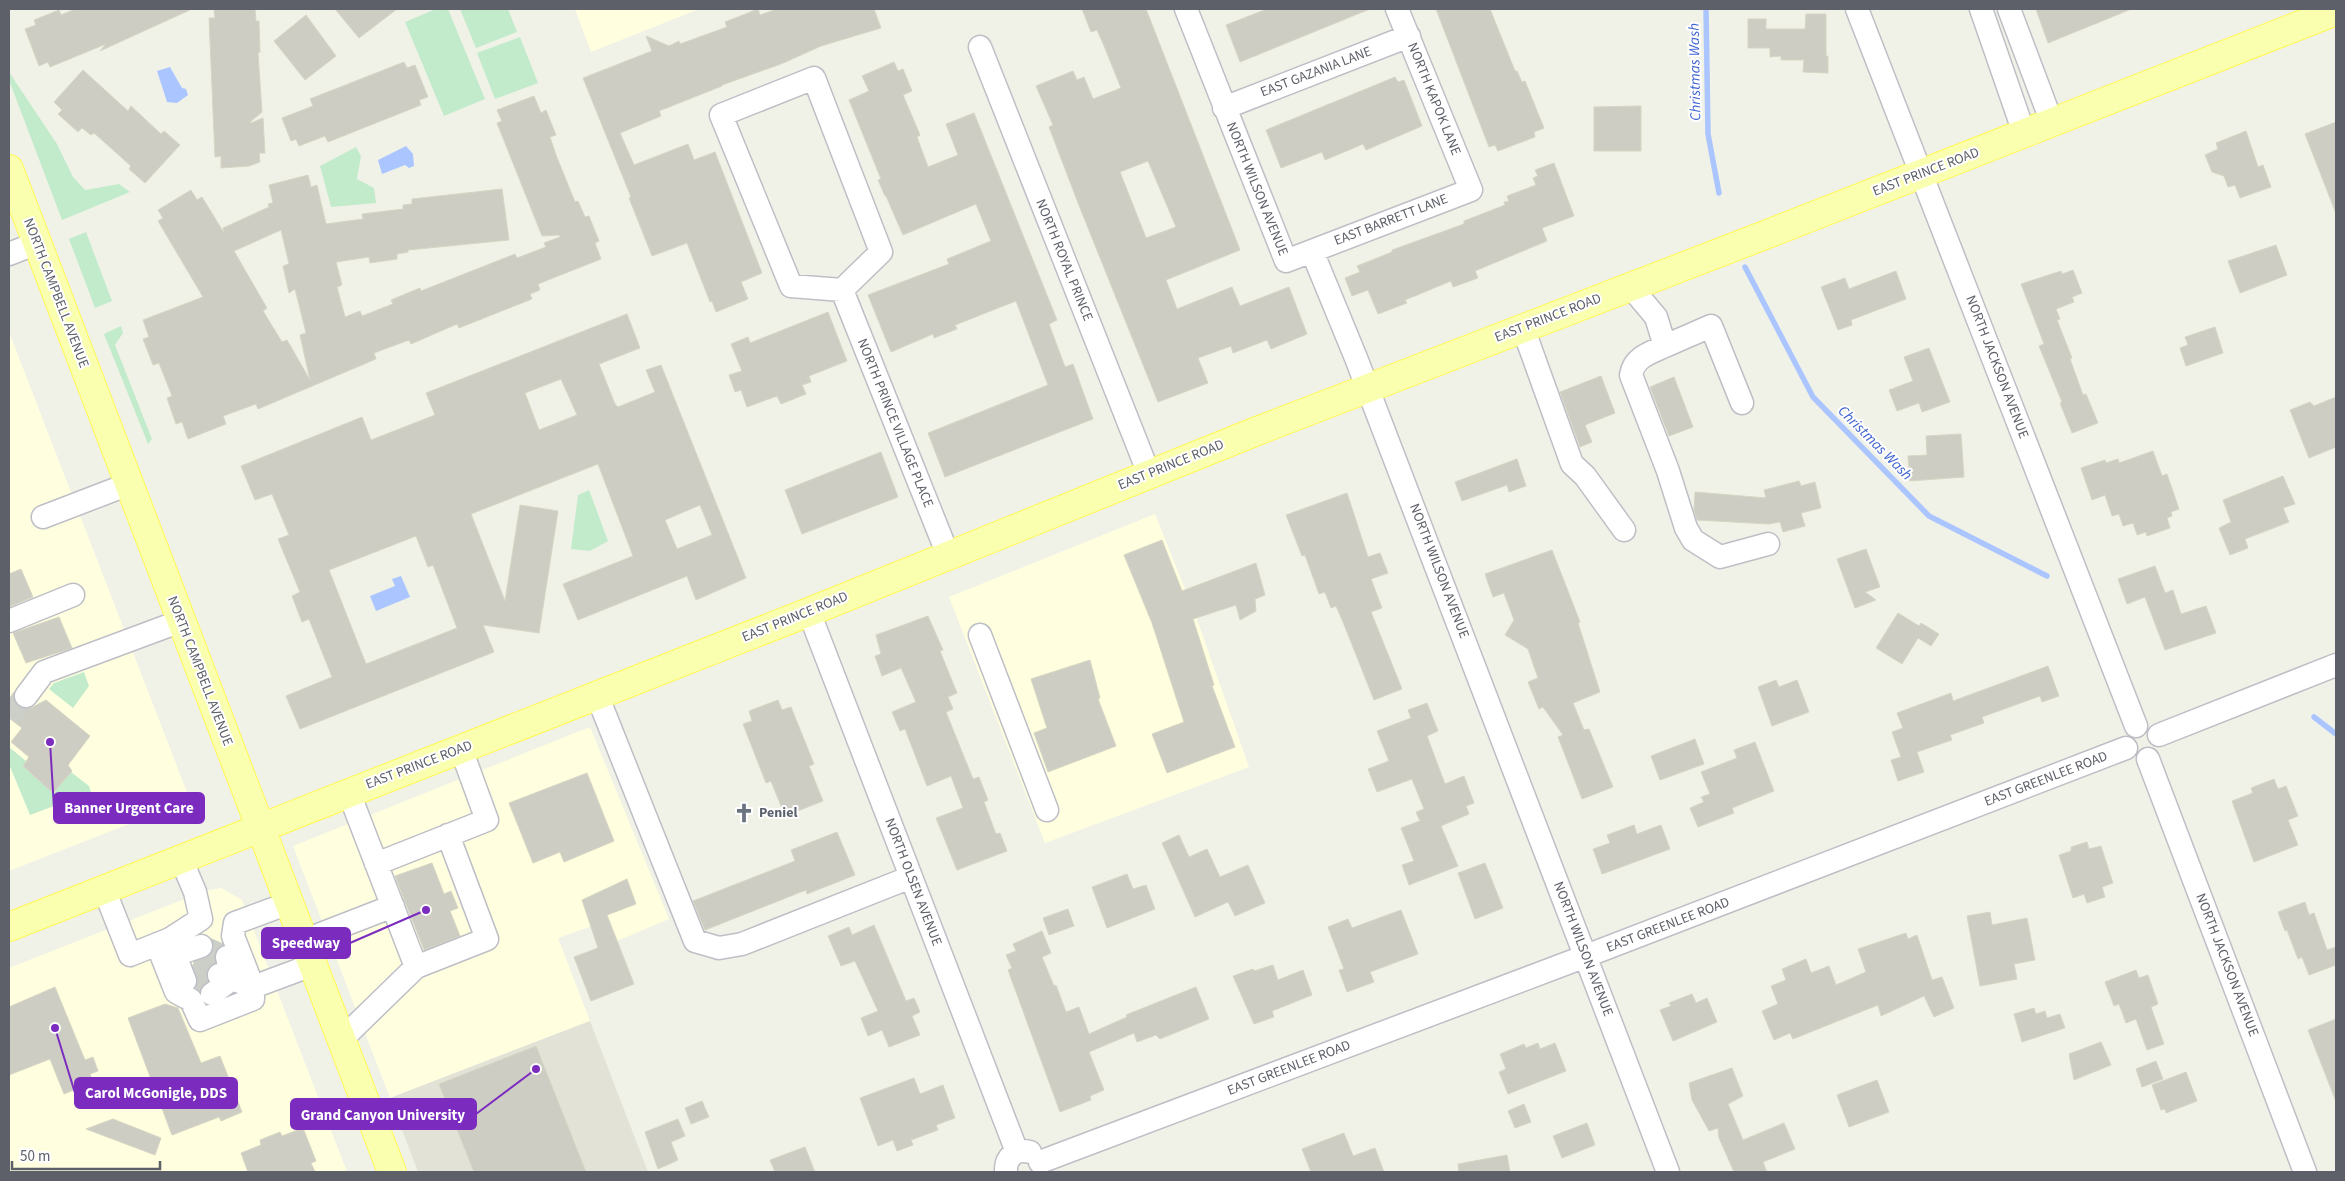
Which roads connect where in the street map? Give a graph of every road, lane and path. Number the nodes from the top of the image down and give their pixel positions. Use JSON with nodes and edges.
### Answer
{"nodes":[{"id":1,"x":1186,"y":9,"type":"edge"},
{"id":2,"x":1397,"y":9,"type":"edge"},
{"id":3,"x":1857,"y":9,"type":"edge"},
{"id":4,"x":2336,"y":11,"type":"edge"},
{"id":5,"x":2010,"y":12,"type":"edge"},
{"id":6,"x":1984,"y":16,"type":"edge"},
{"id":7,"x":1409,"y":36,"type":"junction"},
{"id":8,"x":980,"y":47,"type":"dead end"},
{"id":9,"x":1224,"y":108,"type":"junction"},
{"id":10,"x":2052,"y":123,"type":"junction"},
{"id":11,"x":2024,"y":134,"type":"junction"},
{"id":12,"x":9,"y":169,"type":"edge"},
{"id":13,"x":1922,"y":173,"type":"junction"},
{"id":14,"x":1470,"y":190,"type":"joint"},
{"id":15,"x":37,"y":243,"type":"junction"},
{"id":16,"x":1312,"y":251,"type":"junction"},
{"id":17,"x":9,"y":254,"type":"edge"},
{"id":18,"x":1630,"y":286,"type":"junction"},
{"id":19,"x":842,"y":290,"type":"junction"},
{"id":20,"x":1522,"y":328,"type":"junction"},
{"id":21,"x":1665,"y":346,"type":"junction"},
{"id":22,"x":1368,"y":388,"type":"junction"},
{"id":23,"x":1742,"y":403,"type":"dead end"},
{"id":24,"x":1149,"y":474,"type":"junction"},
{"id":25,"x":129,"y":484,"type":"junction"},
{"id":26,"x":44,"y":517,"type":"dead end"},
{"id":27,"x":1624,"y":530,"type":"dead end"},
{"id":28,"x":1768,"y":544,"type":"dead end"},
{"id":29,"x":948,"y":555,"type":"junction"},
{"id":30,"x":73,"y":595,"type":"dead end"},
{"id":31,"x":809,"y":612,"type":"junction"},
{"id":32,"x":9,"y":621,"type":"edge"},
{"id":33,"x":181,"y":621,"type":"junction"},
{"id":34,"x":980,"y":635,"type":"dead end"},
{"id":35,"x":2336,"y":665,"type":"edge"},
{"id":36,"x":597,"y":695,"type":"junction"},
{"id":37,"x":26,"y":696,"type":"tunnel mouth"},
{"id":38,"x":2136,"y":726,"type":"junction"},
{"id":39,"x":2159,"y":735,"type":"junction"},
{"id":40,"x":460,"y":748,"type":"junction"},
{"id":41,"x":2126,"y":748,"type":"junction"},
{"id":42,"x":2148,"y":758,"type":"junction"},
{"id":43,"x":349,"y":792,"type":"junction"},
{"id":44,"x":1047,"y":810,"type":"dead end"},
{"id":45,"x":260,"y":827,"type":"junction"},
{"id":46,"x":448,"y":835,"type":"junction"},
{"id":47,"x":181,"y":859,"type":"junction"},
{"id":48,"x":376,"y":864,"type":"junction"},
{"id":49,"x":911,"y":877,"type":"junction"},
{"id":50,"x":104,"y":889,"type":"junction"},
{"id":51,"x":289,"y":903,"type":"junction"},
{"id":52,"x":393,"y":906,"type":"junction"},
{"id":53,"x":201,"y":919,"type":"junction"},
{"id":54,"x":9,"y":927,"type":"edge"},
{"id":55,"x":233,"y":936,"type":"junction"},
{"id":56,"x":308,"y":953,"type":"junction"},
{"id":57,"x":180,"y":955,"type":"junction"},
{"id":58,"x":1586,"y":956,"type":"junction"},
{"id":59,"x":416,"y":967,"type":"junction"},
{"id":60,"x":222,"y":976,"type":"tunnel mouth"},
{"id":61,"x":253,"y":987,"type":"junction"},
{"id":62,"x":341,"y":1040,"type":"junction"},
{"id":63,"x":1017,"y":1152,"type":"junction"},
{"id":64,"x":1040,"y":1167,"type":"edge"},
{"id":65,"x":392,"y":1172,"type":"edge"},
{"id":66,"x":1006,"y":1172,"type":"edge"},
{"id":67,"x":1668,"y":1172,"type":"edge"},
{"id":68,"x":2305,"y":1172,"type":"edge"}],
"edges":[{"from":1,"to":9,"type":"street","name":"NORTH WILSON AVENUE"},
{"from":2,"to":7,"type":"street","name":"NORTH KAPOK LANE"},
{"from":3,"to":13,"type":"street","name":"NORTH JACKSON AVENUE"},
{"from":4,"to":10,"type":"main road","name":"EAST PRINCE ROAD"},
{"from":5,"to":6,"type":"street"},
{"from":5,"to":10,"type":"street"},
{"from":6,"to":11,"type":"street"},
{"from":7,"to":9,"type":"street","name":"EAST GAZANIA LANE"},
{"from":7,"to":14,"type":"street","name":"NORTH KAPOK LANE"},
{"from":8,"to":24,"type":"street","name":"NORTH ROYAL PRINCE"},
{"from":9,"to":16,"type":"street","name":"NORTH WILSON AVENUE"},
{"from":10,"to":11,"type":"main road","name":"EAST PRINCE ROAD"},
{"from":11,"to":13,"type":"main road","name":"EAST PRINCE ROAD"},
{"from":12,"to":15,"type":"main road","name":"NORTH CAMPBELL AVENUE"},
{"from":13,"to":18,"type":"main road","name":"EAST PRINCE ROAD"},
{"from":13,"to":38,"type":"street","name":"NORTH JACKSON AVENUE"},
{"from":14,"to":16,"type":"street","name":"EAST BARRETT LANE"},
{"from":15,"to":17,"type":"street"},
{"from":15,"to":25,"type":"main road","name":"NORTH CAMPBELL AVENUE"},
{"from":16,"to":22,"type":"street","name":"NORTH WILSON AVENUE"},
{"from":18,"to":20,"type":"main road","name":"EAST PRINCE ROAD"},
{"from":18,"to":21,"type":"street"},
{"from":19,"to":19,"type":"street"},
{"from":19,"to":29,"type":"street","name":"NORTH PRINCE VILLAGE PLACE"},
{"from":20,"to":22,"type":"main road","name":"EAST PRINCE ROAD"},
{"from":20,"to":27,"type":"street"},
{"from":21,"to":23,"type":"street"},
{"from":21,"to":28,"type":"street"},
{"from":22,"to":24,"type":"main road","name":"EAST PRINCE ROAD"},
{"from":22,"to":58,"type":"street","name":"NORTH WILSON AVENUE"},
{"from":24,"to":29,"type":"main road","name":"EAST PRINCE ROAD"},
{"from":25,"to":26,"type":"street"},
{"from":25,"to":33,"type":"main road","name":"NORTH CAMPBELL AVENUE"},
{"from":29,"to":31,"type":"main road","name":"EAST PRINCE ROAD"},
{"from":30,"to":32,"type":"street"},
{"from":31,"to":36,"type":"main road","name":"EAST PRINCE ROAD"},
{"from":31,"to":49,"type":"street","name":"NORTH OLSEN AVENUE"},
{"from":33,"to":37,"type":"street"},
{"from":33,"to":45,"type":"main road","name":"NORTH CAMPBELL AVENUE"},
{"from":34,"to":44,"type":"street"},
{"from":35,"to":39,"type":"street"},
{"from":36,"to":40,"type":"main road","name":"EAST PRINCE ROAD"},
{"from":36,"to":49,"type":"street"},
{"from":38,"to":39,"type":"street"},
{"from":38,"to":41,"type":"street"},
{"from":39,"to":42,"type":"street"},
{"from":40,"to":43,"type":"main road","name":"EAST PRINCE ROAD"},
{"from":40,"to":46,"type":"street"},
{"from":41,"to":42,"type":"street"},
{"from":41,"to":58,"type":"street","name":"EAST GREENLEE ROAD"},
{"from":42,"to":68,"type":"street","name":"NORTH JACKSON AVENUE"},
{"from":43,"to":45,"type":"main road","name":"EAST PRINCE ROAD"},
{"from":43,"to":48,"type":"street"},
{"from":45,"to":47,"type":"main road","name":"EAST PRINCE ROAD"},
{"from":45,"to":51,"type":"main road","name":"NORTH CAMPBELL AVENUE"},
{"from":46,"to":48,"type":"street"},
{"from":46,"to":59,"type":"street"},
{"from":47,"to":50,"type":"main road","name":"EAST PRINCE ROAD"},
{"from":47,"to":53,"type":"street"},
{"from":48,"to":52,"type":"street"},
{"from":49,"to":63,"type":"street","name":"NORTH OLSEN AVENUE"},
{"from":50,"to":54,"type":"main road","name":"EAST PRINCE ROAD"},
{"from":50,"to":57,"type":"street"},
{"from":51,"to":55,"type":"street"},
{"from":51,"to":56,"type":"main road","name":"NORTH CAMPBELL AVENUE"},
{"from":52,"to":56,"type":"street"},
{"from":52,"to":59,"type":"street"},
{"from":53,"to":55,"type":"street"},
{"from":53,"to":57,"type":"street"},
{"from":55,"to":61,"type":"street"},
{"from":56,"to":61,"type":"street"},
{"from":56,"to":62,"type":"main road","name":"NORTH CAMPBELL AVENUE"},
{"from":57,"to":61,"type":"street"},
{"from":58,"to":64,"type":"street","name":"EAST GREENLEE ROAD"},
{"from":58,"to":67,"type":"street","name":"NORTH WILSON AVENUE"},
{"from":59,"to":62,"type":"street"},
{"from":60,"to":61,"type":"street"},
{"from":62,"to":65,"type":"main road","name":"NORTH CAMPBELL AVENUE"},
{"from":63,"to":64,"type":"street"},
{"from":63,"to":66,"type":"street"}]}
